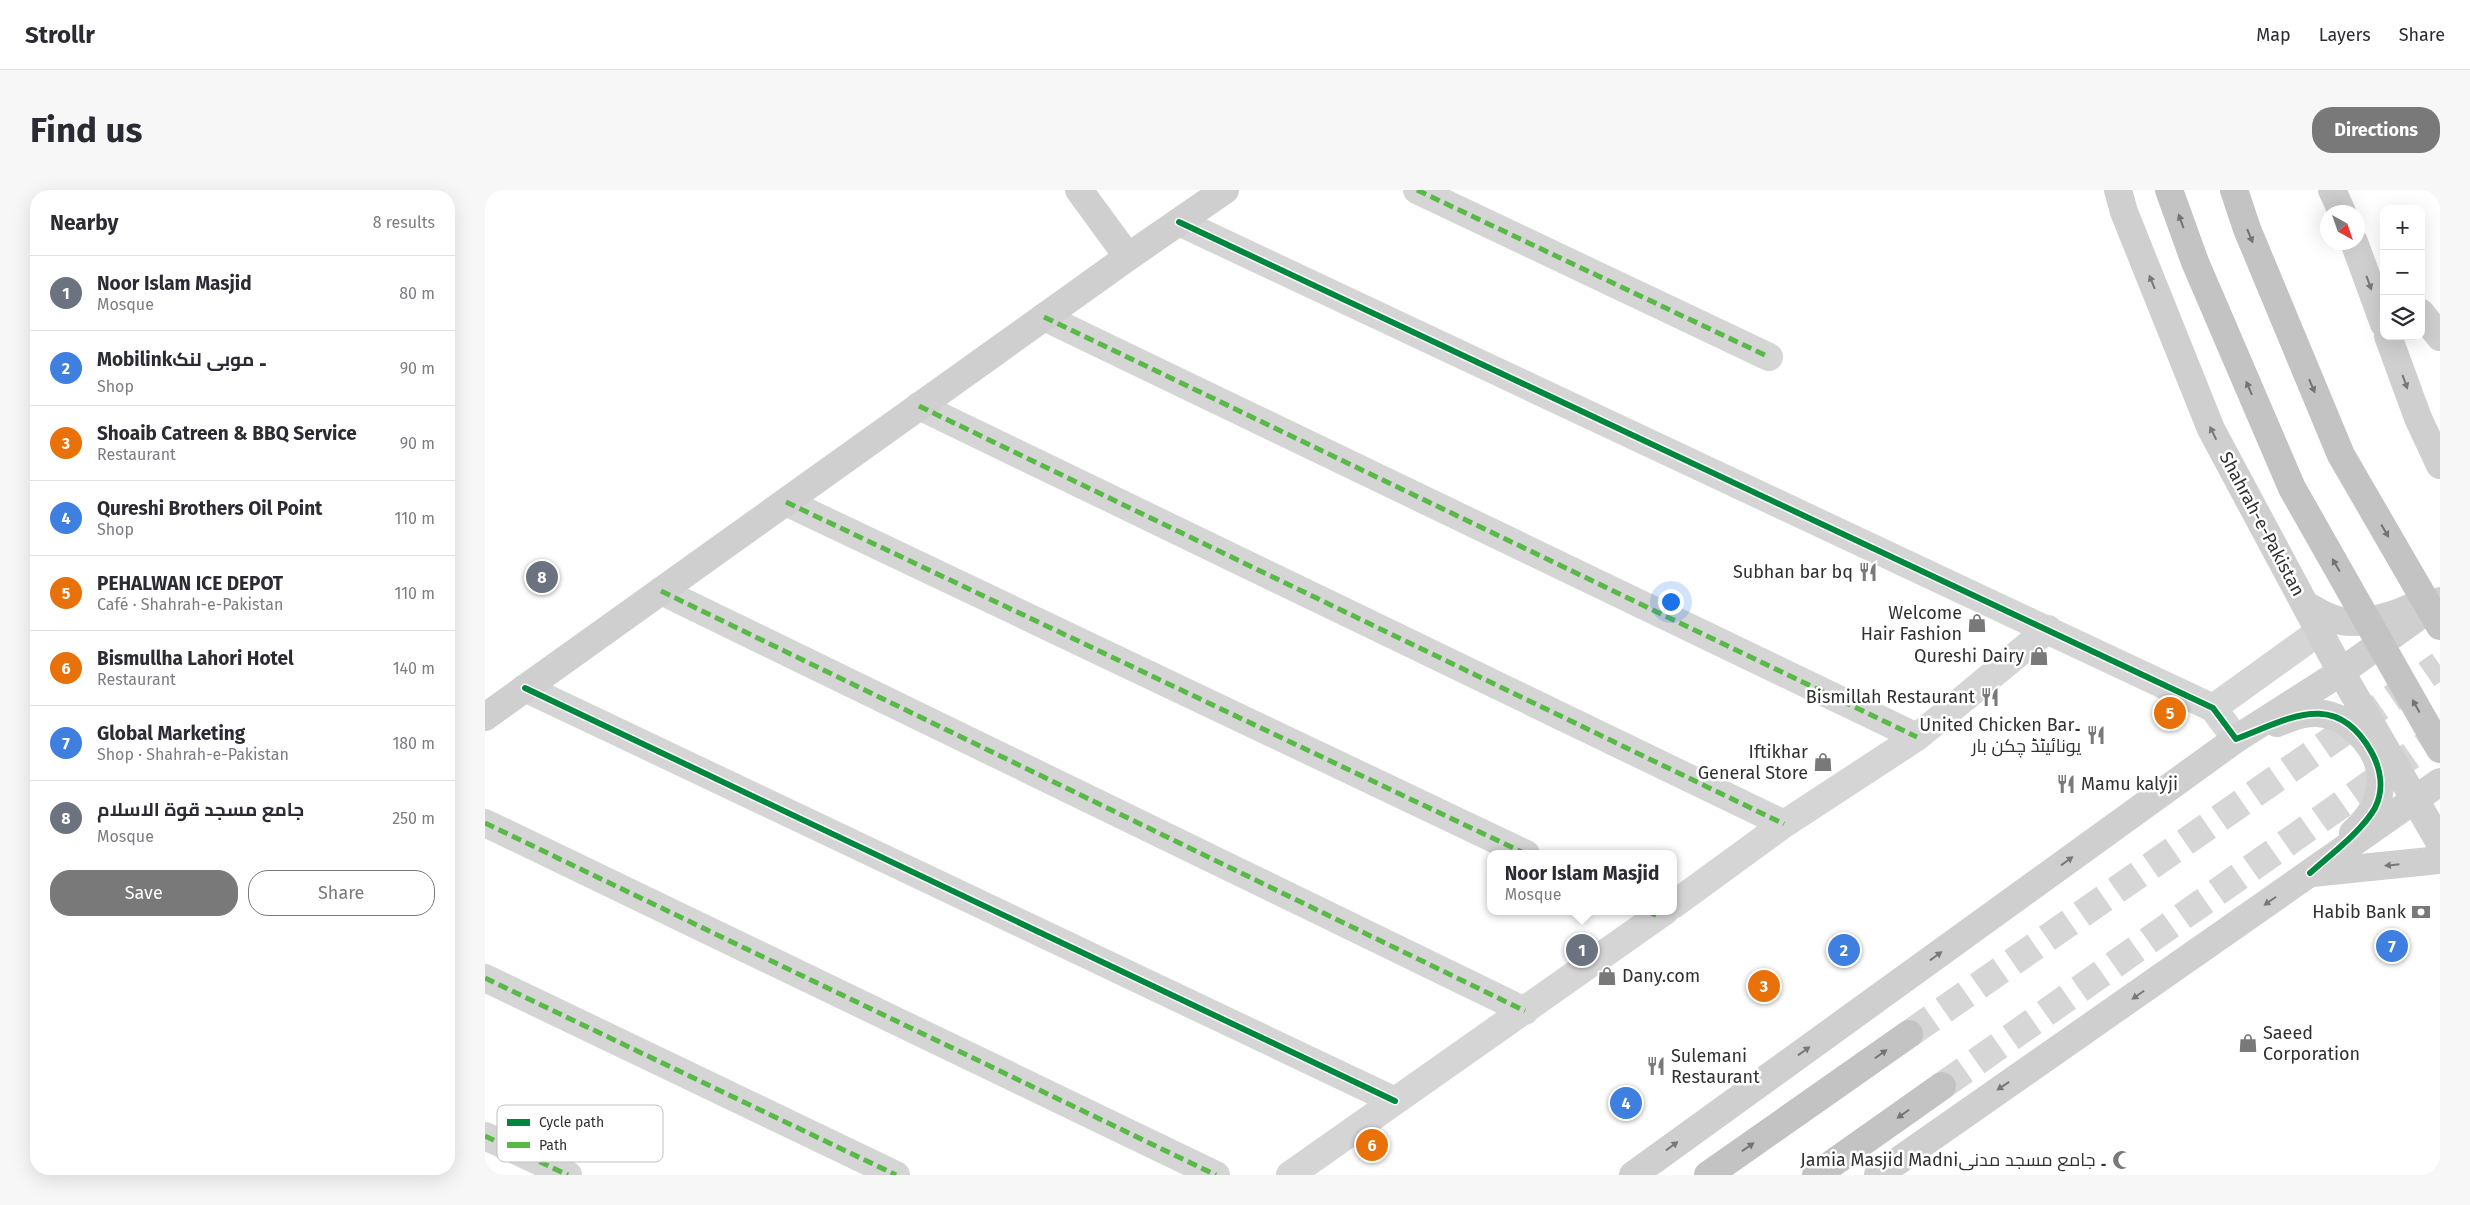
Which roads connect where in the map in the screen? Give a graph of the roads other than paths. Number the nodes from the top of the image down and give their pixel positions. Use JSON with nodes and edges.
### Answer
{"nodes":[{"id":1,"x":1079,"y":190,"type":"edge"},
{"id":2,"x":1225,"y":190,"type":"edge"},
{"id":3,"x":1417,"y":190,"type":"edge"},
{"id":4,"x":2118,"y":190,"type":"edge"},
{"id":5,"x":2169,"y":190,"type":"edge"},
{"id":6,"x":2234,"y":190,"type":"edge"},
{"id":7,"x":2333,"y":190,"type":"edge"},
{"id":8,"x":2339,"y":205,"type":"edge"},
{"id":9,"x":1179,"y":222,"type":"junction"},
{"id":10,"x":2365,"y":247,"type":"edge"},
{"id":11,"x":2357,"y":250,"type":"edge"},
{"id":12,"x":1128,"y":257,"type":"junction"},
{"id":13,"x":2380,"y":264,"type":"edge"},
{"id":14,"x":2380,"y":313,"type":"edge"},
{"id":15,"x":1044,"y":317,"type":"junction"},
{"id":16,"x":2425,"y":318,"type":"edge"},
{"id":17,"x":2440,"y":337,"type":"edge"},
{"id":18,"x":2389,"y":340,"type":"edge"},
{"id":19,"x":1769,"y":357,"type":"dead end"},
{"id":20,"x":919,"y":406,"type":"junction"},
{"id":21,"x":2440,"y":465,"type":"edge"},
{"id":22,"x":785,"y":502,"type":"junction"},
{"id":23,"x":2440,"y":587,"type":"edge"},
{"id":24,"x":661,"y":591,"type":"junction"},
{"id":25,"x":2440,"y":601,"type":"edge"},
{"id":26,"x":2306,"y":605,"type":"junction"},
{"id":27,"x":2440,"y":626,"type":"edge"},
{"id":28,"x":2048,"y":629,"type":"junction"},
{"id":29,"x":2320,"y":632,"type":"junction"},
{"id":30,"x":2341,"y":672,"type":"junction"},
{"id":31,"x":525,"y":688,"type":"junction"},
{"id":32,"x":488,"y":708,"type":"edge"},
{"id":33,"x":2213,"y":708,"type":"junction"},
{"id":34,"x":1917,"y":737,"type":"junction"},
{"id":35,"x":2236,"y":739,"type":"junction"},
{"id":36,"x":2440,"y":749,"type":"edge"},
{"id":37,"x":2440,"y":782,"type":"edge"},
{"id":38,"x":2415,"y":800,"type":"junction"},
{"id":39,"x":485,"y":823,"type":"edge"},
{"id":40,"x":1784,"y":824,"type":"junction"},
{"id":41,"x":2440,"y":843,"type":"edge"},
{"id":42,"x":1518,"y":850,"type":"edge"},
{"id":43,"x":2440,"y":860,"type":"edge"},
{"id":44,"x":2310,"y":873,"type":"junction"},
{"id":45,"x":1677,"y":900,"type":"edge"},
{"id":46,"x":1656,"y":915,"type":"edge"},
{"id":47,"x":485,"y":978,"type":"edge"},
{"id":48,"x":1525,"y":1010,"type":"junction"},
{"id":49,"x":1909,"y":1034,"type":"tunnel mouth"},
{"id":50,"x":1943,"y":1086,"type":"tunnel mouth"},
{"id":51,"x":1395,"y":1101,"type":"junction"},
{"id":52,"x":485,"y":1136,"type":"edge"},
{"id":53,"x":497,"y":1142,"type":"edge"},
{"id":54,"x":540,"y":1162,"type":"edge"},
{"id":55,"x":568,"y":1175,"type":"edge"},
{"id":56,"x":896,"y":1175,"type":"edge"},
{"id":57,"x":1216,"y":1175,"type":"edge"},
{"id":58,"x":1290,"y":1175,"type":"edge"},
{"id":59,"x":1633,"y":1175,"type":"edge"},
{"id":60,"x":1708,"y":1175,"type":"edge"},
{"id":61,"x":1815,"y":1175,"type":"edge"},
{"id":62,"x":1878,"y":1175,"type":"edge"}],
"edges":[{"from":1,"to":12,"type":"street"},
{"from":2,"to":9,"type":"street"},
{"from":3,"to":19,"type":"street"},
{"from":26,"to":4,"type":"street","name":"Shahrah-e-Pakistan","one_way":true},
{"from":36,"to":5,"type":"highway","one_way":true,"bridge":true},
{"from":6,"to":27,"type":"highway","one_way":true,"bridge":true},
{"from":7,"to":8,"type":"street"},
{"from":9,"to":12,"type":"street"},
{"from":9,"to":28,"type":"street"},
{"from":10,"to":13,"type":"street"},
{"from":11,"to":14,"type":"street","one_way":true},
{"from":12,"to":15,"type":"street"},
{"from":15,"to":20,"type":"street"},
{"from":15,"to":34,"type":"street"},
{"from":16,"to":17,"type":"street"},
{"from":18,"to":21,"type":"street","one_way":true},
{"from":20,"to":22,"type":"street"},
{"from":20,"to":40,"type":"street"},
{"from":22,"to":24,"type":"street"},
{"from":22,"to":42,"type":"street"},
{"from":23,"to":26,"type":"street"},
{"from":24,"to":31,"type":"street"},
{"from":24,"to":48,"type":"street"},
{"from":25,"to":30,"type":"street"},
{"from":26,"to":29,"type":"street","name":"Shahrah-e-Pakistan"},
{"from":28,"to":33,"type":"street"},
{"from":28,"to":34,"type":"street"},
{"from":29,"to":30,"type":"street","name":"Shahrah-e-Pakistan"},
{"from":29,"to":33,"type":"street"},
{"from":30,"to":35,"type":"street"},
{"from":30,"to":38,"type":"street","name":"Shahrah-e-Pakistan"},
{"from":31,"to":32,"type":"street"},
{"from":31,"to":51,"type":"street"},
{"from":33,"to":35,"type":"street"},
{"from":34,"to":40,"type":"street"},
{"from":35,"to":44,"type":"street"},
{"from":59,"to":35,"type":"street","one_way":true},
{"from":37,"to":38,"type":"street"},
{"from":38,"to":41,"type":"street","name":"Shahrah-e-Pakistan"},
{"from":38,"to":44,"type":"street"},
{"from":39,"to":57,"type":"street"},
{"from":40,"to":45,"type":"street"},
{"from":43,"to":44,"type":"street","one_way":true},
{"from":44,"to":62,"type":"street","one_way":true},
{"from":46,"to":48,"type":"street"},
{"from":47,"to":56,"type":"street"},
{"from":48,"to":51,"type":"street"},
{"from":60,"to":49,"type":"highway","one_way":true},
{"from":50,"to":61,"type":"highway","one_way":true},
{"from":51,"to":58,"type":"street"},
{"from":52,"to":53,"type":"street"},
{"from":54,"to":55,"type":"street"}]}
